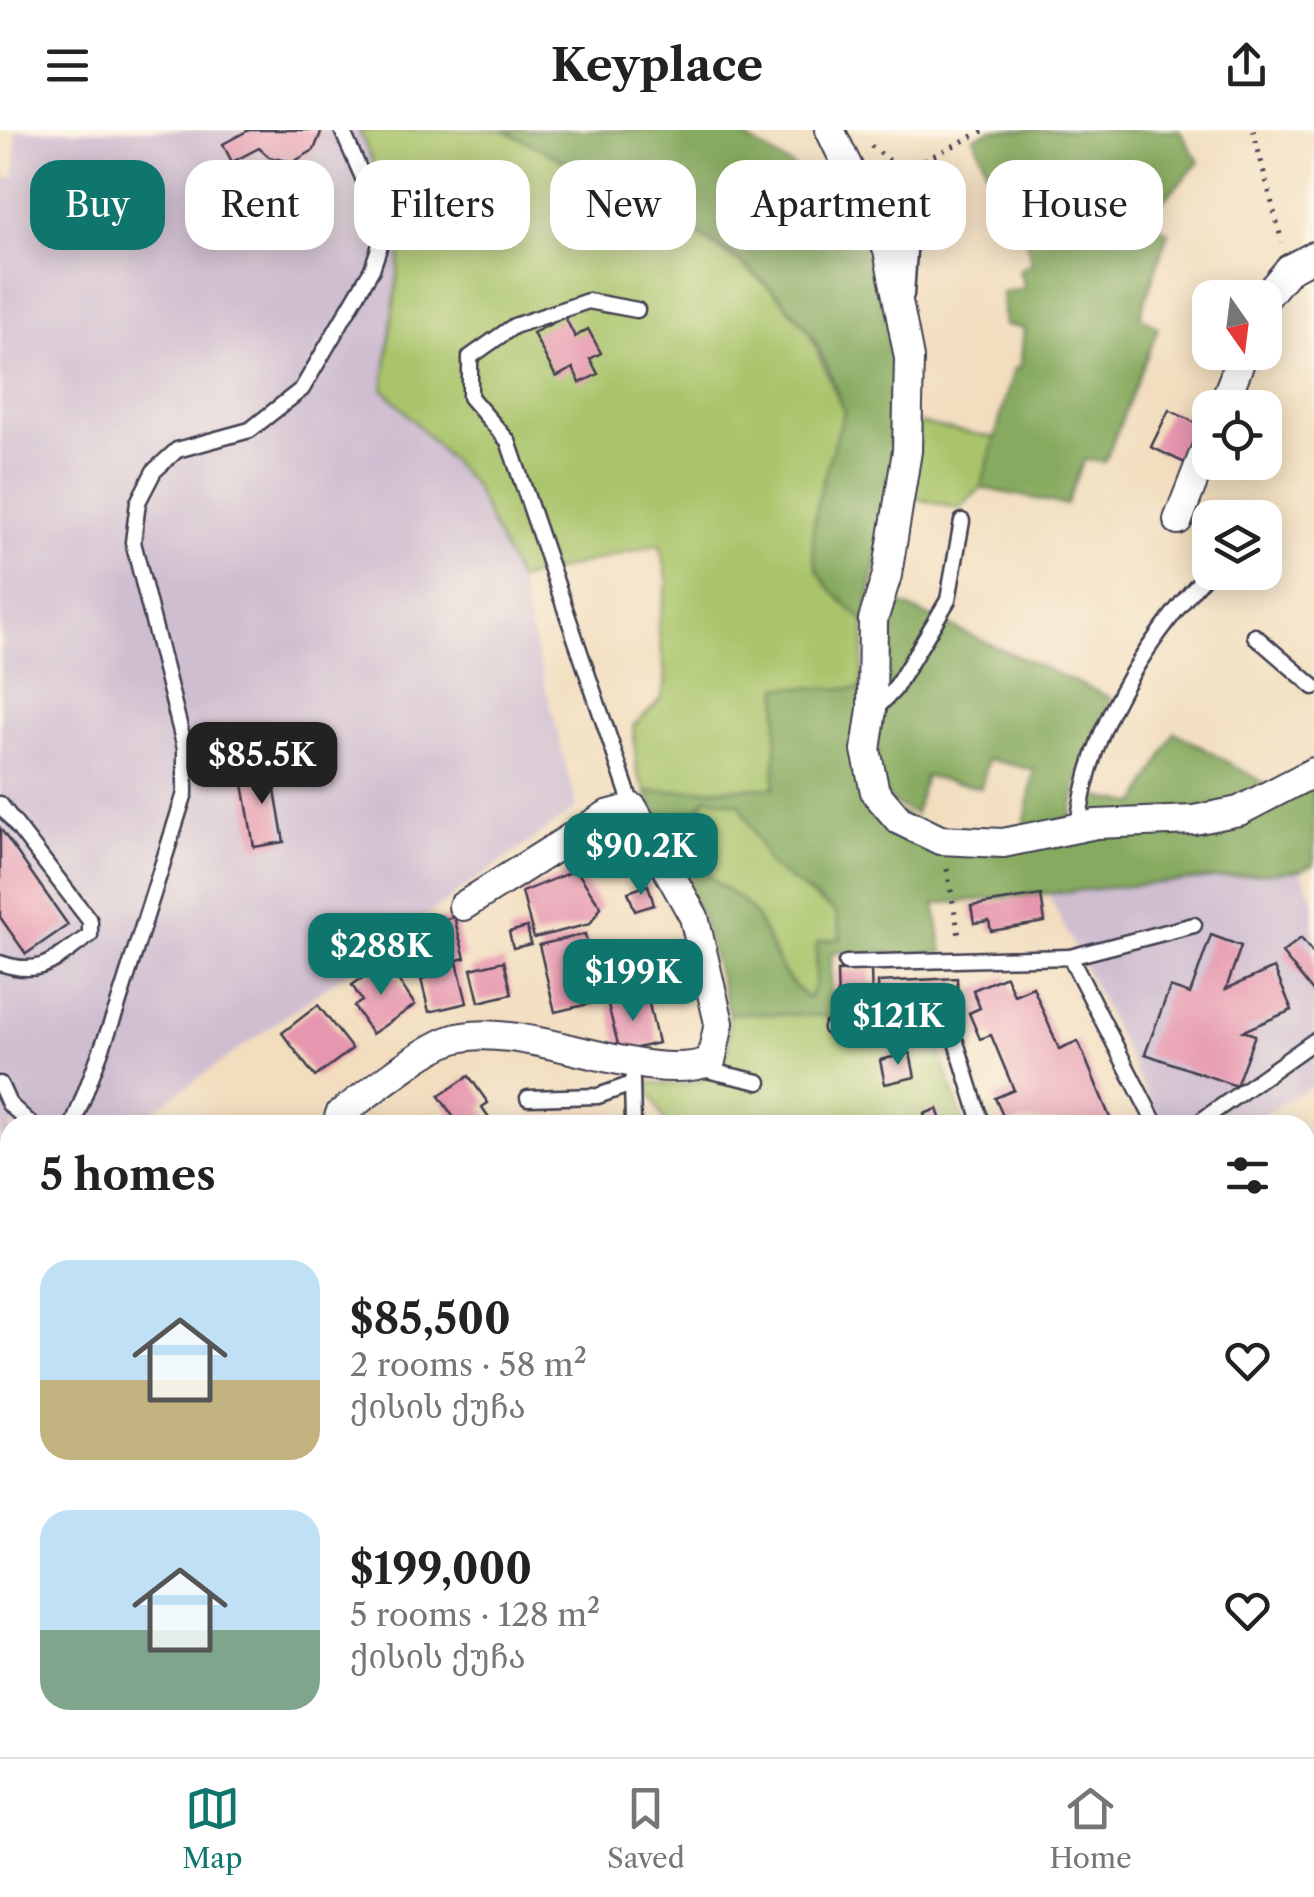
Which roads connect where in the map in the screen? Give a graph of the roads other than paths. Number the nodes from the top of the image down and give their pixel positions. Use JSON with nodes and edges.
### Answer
{"nodes":[{"id":1,"x":342,"y":130,"type":"edge"},
{"id":2,"x":830,"y":130,"type":"edge"},
{"id":3,"x":908,"y":250,"type":"edge"},
{"id":4,"x":1314,"y":256,"type":"edge"},
{"id":5,"x":1280,"y":280,"type":"edge"},
{"id":6,"x":637,"y":310,"type":"dead end"},
{"id":7,"x":904,"y":321,"type":"junction"},
{"id":8,"x":1194,"y":480,"type":"edge"},
{"id":9,"x":962,"y":520,"type":"dead end"},
{"id":10,"x":1178,"y":520,"type":"dead end"},
{"id":11,"x":1192,"y":590,"type":"edge"},
{"id":12,"x":1254,"y":636,"type":"dead end"},
{"id":13,"x":1314,"y":687,"type":"edge"},
{"id":14,"x":871,"y":715,"type":"junction"},
{"id":15,"x":1314,"y":772,"type":"edge"},
{"id":16,"x":0,"y":804,"type":"edge"},
{"id":17,"x":634,"y":808,"type":"junction"},
{"id":18,"x":1078,"y":828,"type":"junction"},
{"id":19,"x":463,"y":906,"type":"dead end"},
{"id":20,"x":1194,"y":926,"type":"dead end"},
{"id":21,"x":1070,"y":957,"type":"junction"},
{"id":22,"x":0,"y":963,"type":"edge"},
{"id":23,"x":846,"y":964,"type":"dead end"},
{"id":24,"x":831,"y":1028,"type":"dead end"},
{"id":25,"x":1314,"y":1041,"type":"edge"},
{"id":26,"x":697,"y":1068,"type":"junction"},
{"id":27,"x":636,"y":1074,"type":"junction"},
{"id":28,"x":759,"y":1082,"type":"dead end"},
{"id":29,"x":0,"y":1084,"type":"edge"},
{"id":30,"x":528,"y":1098,"type":"dead end"},
{"id":31,"x":21,"y":1115,"type":"edge"},
{"id":32,"x":77,"y":1115,"type":"edge"},
{"id":33,"x":340,"y":1115,"type":"edge"},
{"id":34,"x":634,"y":1115,"type":"edge"},
{"id":35,"x":979,"y":1115,"type":"edge"},
{"id":36,"x":1151,"y":1115,"type":"edge"},
{"id":37,"x":1209,"y":1115,"type":"edge"}],
"edges":[{"from":1,"to":32,"type":"lane"},
{"from":2,"to":7,"type":"street"},
{"from":3,"to":7,"type":"lane"},
{"from":4,"to":5,"type":"street"},
{"from":6,"to":17,"type":"lane"},
{"from":7,"to":14,"type":"street"},
{"from":8,"to":10,"type":"street"},
{"from":9,"to":14,"type":"lane"},
{"from":11,"to":18,"type":"lane"},
{"from":12,"to":13,"type":"lane"},
{"from":14,"to":18,"type":"street"},
{"from":15,"to":18,"type":"street"},
{"from":16,"to":22,"type":"lane"},
{"from":17,"to":19,"type":"street"},
{"from":17,"to":26,"type":"street"},
{"from":20,"to":21,"type":"lane"},
{"from":21,"to":23,"type":"lane"},
{"from":21,"to":36,"type":"lane"},
{"from":24,"to":35,"type":"lane"},
{"from":25,"to":37,"type":"lane"},
{"from":26,"to":27,"type":"street"},
{"from":26,"to":28,"type":"lane"},
{"from":27,"to":30,"type":"lane"},
{"from":27,"to":33,"type":"street"},
{"from":27,"to":34,"type":"lane"},
{"from":29,"to":31,"type":"lane"}]}
